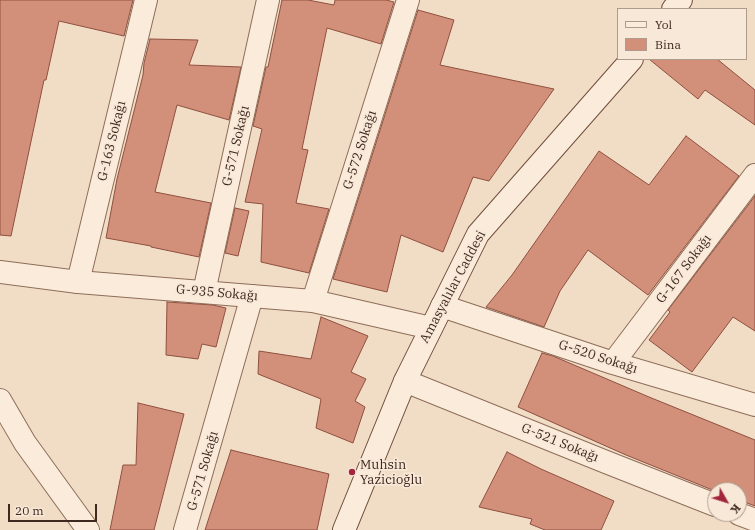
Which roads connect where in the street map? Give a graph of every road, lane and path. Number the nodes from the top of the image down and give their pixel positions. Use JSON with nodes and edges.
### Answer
{"nodes":[{"id":1,"x":146,"y":0,"type":"edge"},
{"id":2,"x":268,"y":0,"type":"edge"},
{"id":3,"x":408,"y":0,"type":"edge"},
{"id":4,"x":681,"y":0,"type":"edge"},
{"id":5,"x":674,"y":8,"type":"edge"},
{"id":6,"x":631,"y":60,"type":"edge"},
{"id":7,"x":755,"y":175,"type":"edge"},
{"id":8,"x":0,"y":272,"type":"edge"},
{"id":9,"x":78,"y":282,"type":"junction"},
{"id":10,"x":204,"y":292,"type":"junction"},
{"id":11,"x":252,"y":296,"type":"junction"},
{"id":12,"x":313,"y":301,"type":"junction"},
{"id":13,"x":442,"y":306,"type":"junction"},
{"id":14,"x":431,"y":328,"type":"junction"},
{"id":15,"x":614,"y":363,"type":"junction"},
{"id":16,"x":405,"y":381,"type":"junction"},
{"id":17,"x":0,"y":400,"type":"edge"},
{"id":18,"x":755,"y":404,"type":"edge"},
{"id":19,"x":707,"y":501,"type":"edge"},
{"id":20,"x":88,"y":530,"type":"edge"},
{"id":21,"x":185,"y":530,"type":"edge"},
{"id":22,"x":344,"y":530,"type":"edge"}],
"edges":[{"from":1,"to":9,"type":"street","name":"G-163 Sokağı"},
{"from":2,"to":10,"type":"street","name":"G-571 Sokağı"},
{"from":3,"to":12,"type":"street","name":"G-572 Sokağı"},
{"from":4,"to":5,"type":"street"},
{"from":6,"to":13,"type":"street","name":"Amasyalılar Caddesi"},
{"from":7,"to":15,"type":"street","name":"G-167 Sokağı"},
{"from":8,"to":9,"type":"street","name":"G-935 Sokağı"},
{"from":9,"to":10,"type":"street","name":"G-935 Sokağı"},
{"from":10,"to":11,"type":"street","name":"G-935 Sokağı"},
{"from":11,"to":12,"type":"street","name":"G-935 Sokağı"},
{"from":11,"to":21,"type":"street","name":"G-571 Sokağı"},
{"from":12,"to":14,"type":"street","name":"G-935 Sokağı"},
{"from":13,"to":14,"type":"street","name":"Amasyalılar Caddesi"},
{"from":13,"to":15,"type":"street","name":"G-520 Sokağı"},
{"from":14,"to":16,"type":"street","name":"Amasyalılar Caddesi"},
{"from":15,"to":18,"type":"street","name":"G-520 Sokağı"},
{"from":16,"to":19,"type":"street","name":"G-521 Sokağı"},
{"from":16,"to":22,"type":"street","name":"Amasyalılar Caddesi"},
{"from":17,"to":20,"type":"street"}]}
